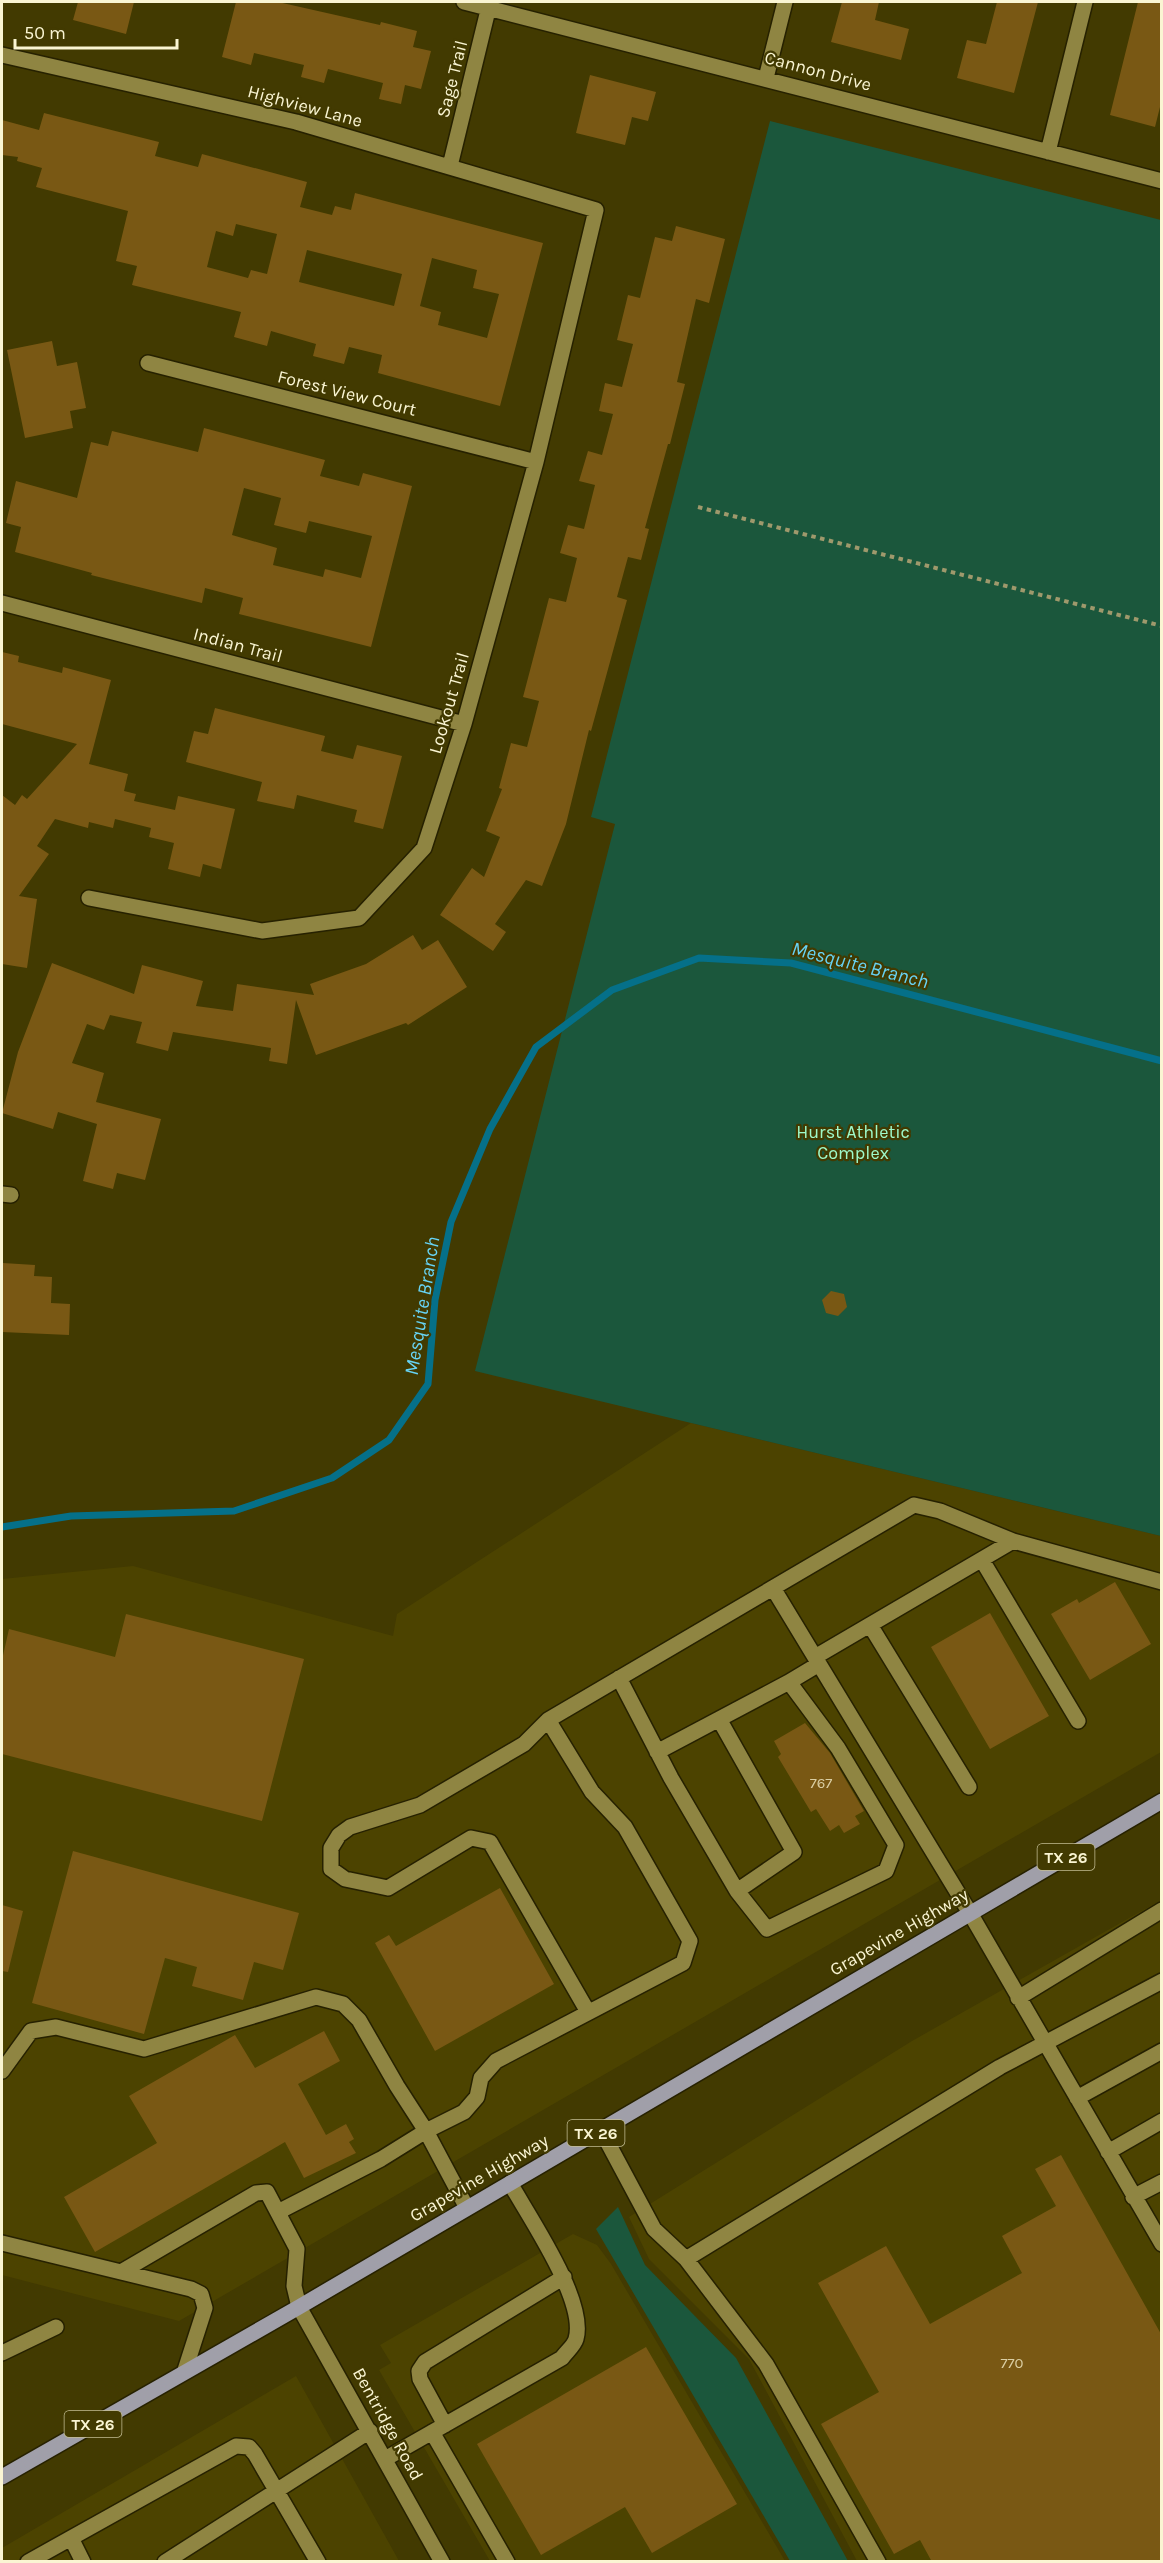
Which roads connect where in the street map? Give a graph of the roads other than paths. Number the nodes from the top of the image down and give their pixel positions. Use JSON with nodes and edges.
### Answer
{"nodes":[{"id":1,"x":464,"y":2,"type":"edge"},
{"id":2,"x":785,"y":2,"type":"edge"},
{"id":3,"x":1085,"y":2,"type":"edge"},
{"id":4,"x":490,"y":4,"type":"edge"},
{"id":5,"x":2,"y":55,"type":"edge"},
{"id":6,"x":766,"y":78,"type":"junction"},
{"id":7,"x":1048,"y":152,"type":"junction"},
{"id":8,"x":450,"y":166,"type":"junction"},
{"id":9,"x":1161,"y":181,"type":"edge"},
{"id":10,"x":596,"y":210,"type":"joint"},
{"id":11,"x":148,"y":363,"type":"dead end"},
{"id":12,"x":536,"y":462,"type":"junction"},
{"id":13,"x":2,"y":603,"type":"edge"},
{"id":14,"x":464,"y":724,"type":"junction"},
{"id":15,"x":89,"y":898,"type":"dead end"},
{"id":16,"x":1013,"y":1541,"type":"junction"},
{"id":17,"x":982,"y":1560,"type":"junction"},
{"id":18,"x":1161,"y":1582,"type":"edge"},
{"id":19,"x":773,"y":1587,"type":"junction"},
{"id":20,"x":870,"y":1625,"type":"junction"},
{"id":21,"x":817,"y":1661,"type":"junction"},
{"id":22,"x":619,"y":1678,"type":"junction"},
{"id":23,"x":789,"y":1682,"type":"junction"},
{"id":24,"x":718,"y":1719,"type":"junction"},
{"id":25,"x":548,"y":1720,"type":"junction"},
{"id":26,"x":1078,"y":1720,"type":"dead end"},
{"id":27,"x":657,"y":1752,"type":"junction"},
{"id":28,"x":969,"y":1787,"type":"dead end"},
{"id":29,"x":1161,"y":1801,"type":"edge"},
{"id":30,"x":737,"y":1891,"type":"junction"},
{"id":31,"x":1161,"y":1910,"type":"edge"},
{"id":32,"x":970,"y":1914,"type":"junction"},
{"id":33,"x":1161,"y":1981,"type":"edge"},
{"id":34,"x":1018,"y":1998,"type":"junction"},
{"id":35,"x":588,"y":2012,"type":"junction"},
{"id":36,"x":1046,"y":2045,"type":"junction"},
{"id":37,"x":1161,"y":2051,"type":"edge"},
{"id":38,"x":2,"y":2071,"type":"edge"},
{"id":39,"x":1077,"y":2098,"type":"junction"},
{"id":40,"x":1161,"y":2121,"type":"edge"},
{"id":41,"x":601,"y":2130,"type":"junction"},
{"id":42,"x":426,"y":2131,"type":"junction"},
{"id":43,"x":1108,"y":2152,"type":"junction"},
{"id":44,"x":1161,"y":2182,"type":"edge"},
{"id":45,"x":510,"y":2183,"type":"junction"},
{"id":46,"x":1134,"y":2197,"type":"junction"},
{"id":47,"x":467,"y":2208,"type":"junction"},
{"id":48,"x":278,"y":2212,"type":"junction"},
{"id":49,"x":2,"y":2243,"type":"edge"},
{"id":50,"x":1161,"y":2244,"type":"edge"},
{"id":51,"x":686,"y":2259,"type":"junction"},
{"id":52,"x":121,"y":2272,"type":"junction"},
{"id":53,"x":564,"y":2277,"type":"junction"},
{"id":54,"x":299,"y":2307,"type":"junction"},
{"id":55,"x":56,"y":2327,"type":"dead end"},
{"id":56,"x":2,"y":2354,"type":"edge"},
{"id":57,"x":185,"y":2370,"type":"junction"},
{"id":58,"x":438,"y":2429,"type":"junction"},
{"id":59,"x":370,"y":2431,"type":"junction"},
{"id":60,"x":385,"y":2459,"type":"junction"},
{"id":61,"x":2,"y":2477,"type":"edge"},
{"id":62,"x":277,"y":2490,"type":"junction"},
{"id":63,"x":71,"y":2538,"type":"junction"},
{"id":64,"x":28,"y":2562,"type":"edge"},
{"id":65,"x":82,"y":2562,"type":"edge"},
{"id":66,"x":165,"y":2562,"type":"edge"},
{"id":67,"x":318,"y":2562,"type":"edge"},
{"id":68,"x":442,"y":2562,"type":"edge"},
{"id":69,"x":507,"y":2562,"type":"edge"},
{"id":70,"x":878,"y":2562,"type":"edge"}],
"edges":[{"from":1,"to":4,"type":"street","name":"Cannon Drive"},
{"from":2,"to":6,"type":"street"},
{"from":3,"to":7,"type":"street"},
{"from":4,"to":6,"type":"street","name":"Cannon Drive"},
{"from":4,"to":8,"type":"street","name":"Sage Trail"},
{"from":5,"to":8,"type":"street","name":"Highview Lane"},
{"from":6,"to":7,"type":"street","name":"Cannon Drive"},
{"from":7,"to":9,"type":"street","name":"Cannon Drive"},
{"from":8,"to":10,"type":"street","name":"Highview Lane"},
{"from":10,"to":12,"type":"street","name":"Lookout Trail"},
{"from":11,"to":12,"type":"street","name":"Forest View Court"},
{"from":12,"to":14,"type":"street","name":"Lookout Trail"},
{"from":13,"to":14,"type":"street","name":"Indian Trail"},
{"from":14,"to":15,"type":"street","name":"Lookout Trail"},
{"from":16,"to":17,"type":"street"},
{"from":16,"to":18,"type":"street"},
{"from":16,"to":19,"type":"street"},
{"from":17,"to":20,"type":"street"},
{"from":17,"to":26,"type":"street"},
{"from":19,"to":21,"type":"street"},
{"from":19,"to":22,"type":"street"},
{"from":20,"to":21,"type":"street"},
{"from":20,"to":28,"type":"street"},
{"from":21,"to":23,"type":"street"},
{"from":21,"to":32,"type":"street"},
{"from":22,"to":25,"type":"street"},
{"from":22,"to":27,"type":"street"},
{"from":23,"to":24,"type":"street"},
{"from":23,"to":30,"type":"street"},
{"from":24,"to":27,"type":"street"},
{"from":24,"to":30,"type":"street"},
{"from":25,"to":35,"type":"street"},
{"from":25,"to":35,"type":"street"},
{"from":27,"to":30,"type":"street"},
{"from":29,"to":32,"type":"main road","name":"Grapevine Highway","number":"TX 26"},
{"from":31,"to":34,"type":"street"},
{"from":32,"to":34,"type":"street"},
{"from":32,"to":41,"type":"main road","name":"Grapevine Highway","number":"TX 26"},
{"from":33,"to":36,"type":"street"},
{"from":34,"to":36,"type":"street"},
{"from":35,"to":42,"type":"street"},
{"from":36,"to":39,"type":"street"},
{"from":36,"to":51,"type":"street"},
{"from":37,"to":39,"type":"street"},
{"from":38,"to":42,"type":"street"},
{"from":39,"to":43,"type":"street"},
{"from":40,"to":43,"type":"street"},
{"from":41,"to":45,"type":"main road","name":"Grapevine Highway","number":"TX 26"},
{"from":41,"to":51,"type":"street"},
{"from":42,"to":47,"type":"street"},
{"from":42,"to":48,"type":"street"},
{"from":43,"to":46,"type":"street"},
{"from":44,"to":46,"type":"street"},
{"from":45,"to":47,"type":"main road","name":"Grapevine Highway","number":"TX 26"},
{"from":45,"to":53,"type":"street"},
{"from":46,"to":50,"type":"street"},
{"from":47,"to":54,"type":"main road","name":"Grapevine Highway","number":"TX 26"},
{"from":48,"to":52,"type":"street"},
{"from":48,"to":54,"type":"street"},
{"from":49,"to":52,"type":"street"},
{"from":51,"to":70,"type":"street"},
{"from":52,"to":57,"type":"street"},
{"from":53,"to":58,"type":"street"},
{"from":53,"to":58,"type":"street"},
{"from":54,"to":57,"type":"main road","name":"Grapevine Highway","number":"TX 26"},
{"from":54,"to":59,"type":"street","name":"Bentridge Road"},
{"from":55,"to":56,"type":"street"},
{"from":57,"to":61,"type":"main road","name":"Grapevine Highway","number":"TX 26"},
{"from":58,"to":60,"type":"street"},
{"from":58,"to":69,"type":"street"},
{"from":59,"to":60,"type":"street","name":"Bentridge Road"},
{"from":59,"to":62,"type":"street"},
{"from":60,"to":68,"type":"street","name":"Bentridge Road"},
{"from":62,"to":63,"type":"street"},
{"from":62,"to":66,"type":"street"},
{"from":62,"to":67,"type":"street"},
{"from":63,"to":64,"type":"street"},
{"from":63,"to":65,"type":"street"}]}
